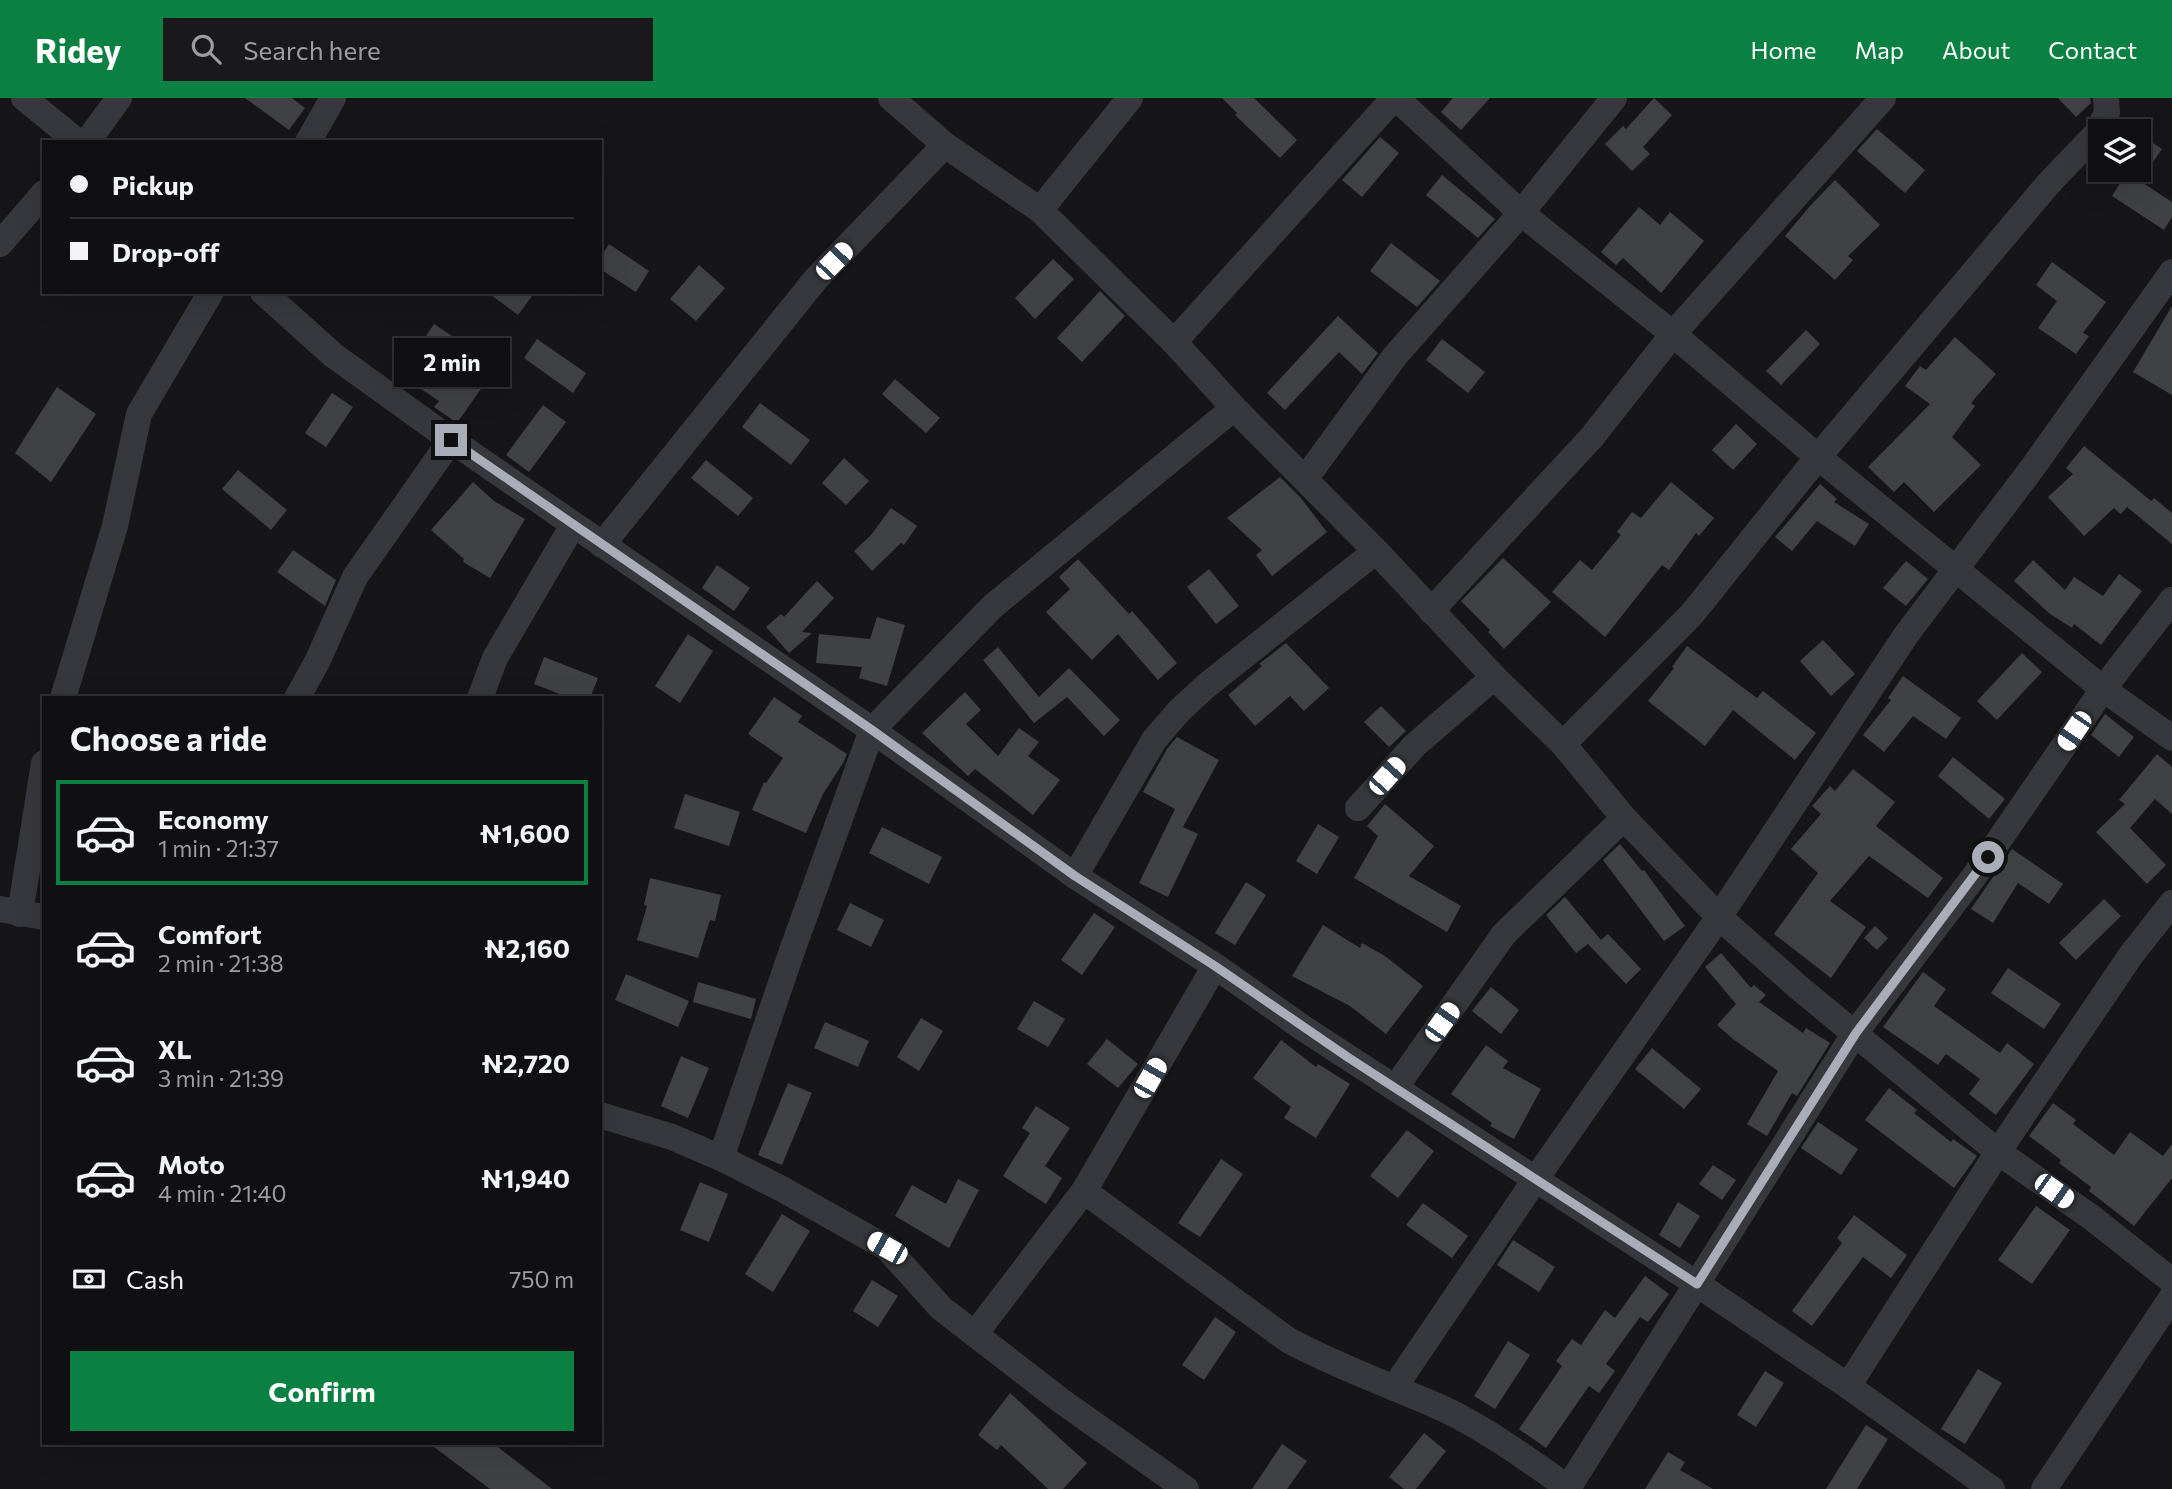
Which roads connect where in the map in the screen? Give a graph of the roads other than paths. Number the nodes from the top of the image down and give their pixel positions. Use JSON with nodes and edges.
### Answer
{"nodes":[{"id":1,"x":24,"y":98,"type":"edge"},
{"id":2,"x":118,"y":98,"type":"edge"},
{"id":3,"x":332,"y":98,"type":"edge"},
{"id":4,"x":891,"y":98,"type":"edge"},
{"id":5,"x":1130,"y":98,"type":"edge"},
{"id":6,"x":1395,"y":98,"type":"edge"},
{"id":7,"x":1614,"y":98,"type":"edge"},
{"id":8,"x":1883,"y":98,"type":"edge"},
{"id":9,"x":2106,"y":98,"type":"edge"},
{"id":10,"x":917,"y":107,"type":"edge"},
{"id":11,"x":76,"y":140,"type":"edge"},
{"id":12,"x":88,"y":140,"type":"edge"},
{"id":13,"x":310,"y":140,"type":"edge"},
{"id":14,"x":945,"y":145,"type":"junction"},
{"id":15,"x":42,"y":195,"type":"edge"},
{"id":16,"x":1040,"y":210,"type":"junction"},
{"id":17,"x":1521,"y":213,"type":"junction"},
{"id":18,"x":0,"y":244,"type":"edge"},
{"id":19,"x":2172,"y":272,"type":"edge"},
{"id":20,"x":210,"y":294,"type":"edge"},
{"id":21,"x":265,"y":294,"type":"edge"},
{"id":22,"x":1673,"y":334,"type":"junction"},
{"id":23,"x":1174,"y":342,"type":"junction"},
{"id":24,"x":1234,"y":408,"type":"junction"},
{"id":25,"x":451,"y":440,"type":"junction"},
{"id":26,"x":1818,"y":457,"type":"junction"},
{"id":27,"x":1305,"y":479,"type":"junction"},
{"id":28,"x":573,"y":525,"type":"junction"},
{"id":29,"x":602,"y":545,"type":"junction"},
{"id":30,"x":1376,"y":551,"type":"junction"},
{"id":31,"x":1956,"y":568,"type":"junction"},
{"id":32,"x":2172,"y":600,"type":"edge"},
{"id":33,"x":1431,"y":611,"type":"junction"},
{"id":34,"x":1494,"y":677,"type":"junction"},
{"id":35,"x":2103,"y":689,"type":"junction"},
{"id":36,"x":64,"y":696,"type":"edge"},
{"id":37,"x":298,"y":696,"type":"edge"},
{"id":38,"x":482,"y":696,"type":"edge"},
{"id":39,"x":872,"y":730,"type":"junction"},
{"id":40,"x":2172,"y":738,"type":"edge"},
{"id":41,"x":1563,"y":744,"type":"junction"},
{"id":42,"x":42,"y":776,"type":"edge"},
{"id":43,"x":1358,"y":807,"type":"dead end"},
{"id":44,"x":1624,"y":818,"type":"junction"},
{"id":45,"x":1075,"y":876,"type":"junction"},
{"id":46,"x":2172,"y":903,"type":"edge"},
{"id":47,"x":21,"y":913,"type":"edge"},
{"id":48,"x":1719,"y":916,"type":"junction"},
{"id":49,"x":1215,"y":966,"type":"junction"},
{"id":50,"x":1856,"y":1033,"type":"junction"},
{"id":51,"x":1395,"y":1088,"type":"junction"},
{"id":52,"x":602,"y":1116,"type":"edge"},
{"id":53,"x":1998,"y":1152,"type":"junction"},
{"id":54,"x":721,"y":1158,"type":"junction"},
{"id":55,"x":1535,"y":1180,"type":"junction"},
{"id":56,"x":1084,"y":1191,"type":"junction"},
{"id":57,"x":2172,"y":1281,"type":"edge"},
{"id":58,"x":1697,"y":1284,"type":"junction"},
{"id":59,"x":2172,"y":1297,"type":"edge"},
{"id":60,"x":975,"y":1334,"type":"junction"},
{"id":61,"x":1848,"y":1386,"type":"junction"},
{"id":62,"x":1394,"y":1388,"type":"junction"},
{"id":63,"x":1569,"y":1488,"type":"edge"},
{"id":64,"x":1186,"y":1489,"type":"edge"},
{"id":65,"x":1992,"y":1489,"type":"edge"},
{"id":66,"x":2044,"y":1489,"type":"edge"}],
"edges":[{"from":1,"to":11,"type":"street"},
{"from":2,"to":12,"type":"street"},
{"from":3,"to":13,"type":"street"},
{"from":4,"to":10,"type":"street"},
{"from":5,"to":16,"type":"street"},
{"from":6,"to":17,"type":"street"},
{"from":6,"to":23,"type":"street"},
{"from":7,"to":17,"type":"street"},
{"from":8,"to":22,"type":"street"},
{"from":9,"to":26,"type":"street"},
{"from":10,"to":14,"type":"street"},
{"from":14,"to":16,"type":"street"},
{"from":14,"to":29,"type":"street"},
{"from":15,"to":18,"type":"street"},
{"from":16,"to":23,"type":"street"},
{"from":17,"to":22,"type":"street"},
{"from":17,"to":27,"type":"street"},
{"from":19,"to":31,"type":"street"},
{"from":20,"to":36,"type":"street"},
{"from":21,"to":25,"type":"street"},
{"from":22,"to":26,"type":"street"},
{"from":22,"to":33,"type":"street"},
{"from":23,"to":24,"type":"street"},
{"from":24,"to":27,"type":"street"},
{"from":24,"to":39,"type":"street"},
{"from":25,"to":28,"type":"street"},
{"from":25,"to":37,"type":"street"},
{"from":26,"to":31,"type":"street"},
{"from":26,"to":41,"type":"street"},
{"from":27,"to":30,"type":"street"},
{"from":28,"to":29,"type":"street"},
{"from":28,"to":38,"type":"street"},
{"from":29,"to":39,"type":"street"},
{"from":30,"to":33,"type":"street"},
{"from":30,"to":45,"type":"street"},
{"from":31,"to":35,"type":"street"},
{"from":31,"to":48,"type":"street"},
{"from":32,"to":35,"type":"street"},
{"from":33,"to":34,"type":"street"},
{"from":34,"to":41,"type":"street"},
{"from":34,"to":43,"type":"street"},
{"from":35,"to":40,"type":"street"},
{"from":35,"to":50,"type":"street"},
{"from":39,"to":45,"type":"street"},
{"from":39,"to":54,"type":"street"},
{"from":41,"to":44,"type":"street"},
{"from":42,"to":47,"type":"street"},
{"from":44,"to":48,"type":"street"},
{"from":44,"to":51,"type":"street"},
{"from":45,"to":49,"type":"street"},
{"from":46,"to":53,"type":"street"},
{"from":48,"to":50,"type":"street"},
{"from":48,"to":55,"type":"street"},
{"from":49,"to":51,"type":"street"},
{"from":49,"to":56,"type":"street"},
{"from":50,"to":53,"type":"street"},
{"from":50,"to":58,"type":"street"},
{"from":51,"to":55,"type":"street"},
{"from":52,"to":54,"type":"street"},
{"from":53,"to":57,"type":"street"},
{"from":53,"to":61,"type":"street"},
{"from":54,"to":60,"type":"street"},
{"from":55,"to":58,"type":"street"},
{"from":55,"to":62,"type":"street"},
{"from":56,"to":60,"type":"street"},
{"from":56,"to":62,"type":"street"},
{"from":58,"to":61,"type":"street"},
{"from":58,"to":63,"type":"street"},
{"from":59,"to":66,"type":"street"},
{"from":60,"to":64,"type":"street"},
{"from":61,"to":65,"type":"street"},
{"from":62,"to":63,"type":"street"}]}
